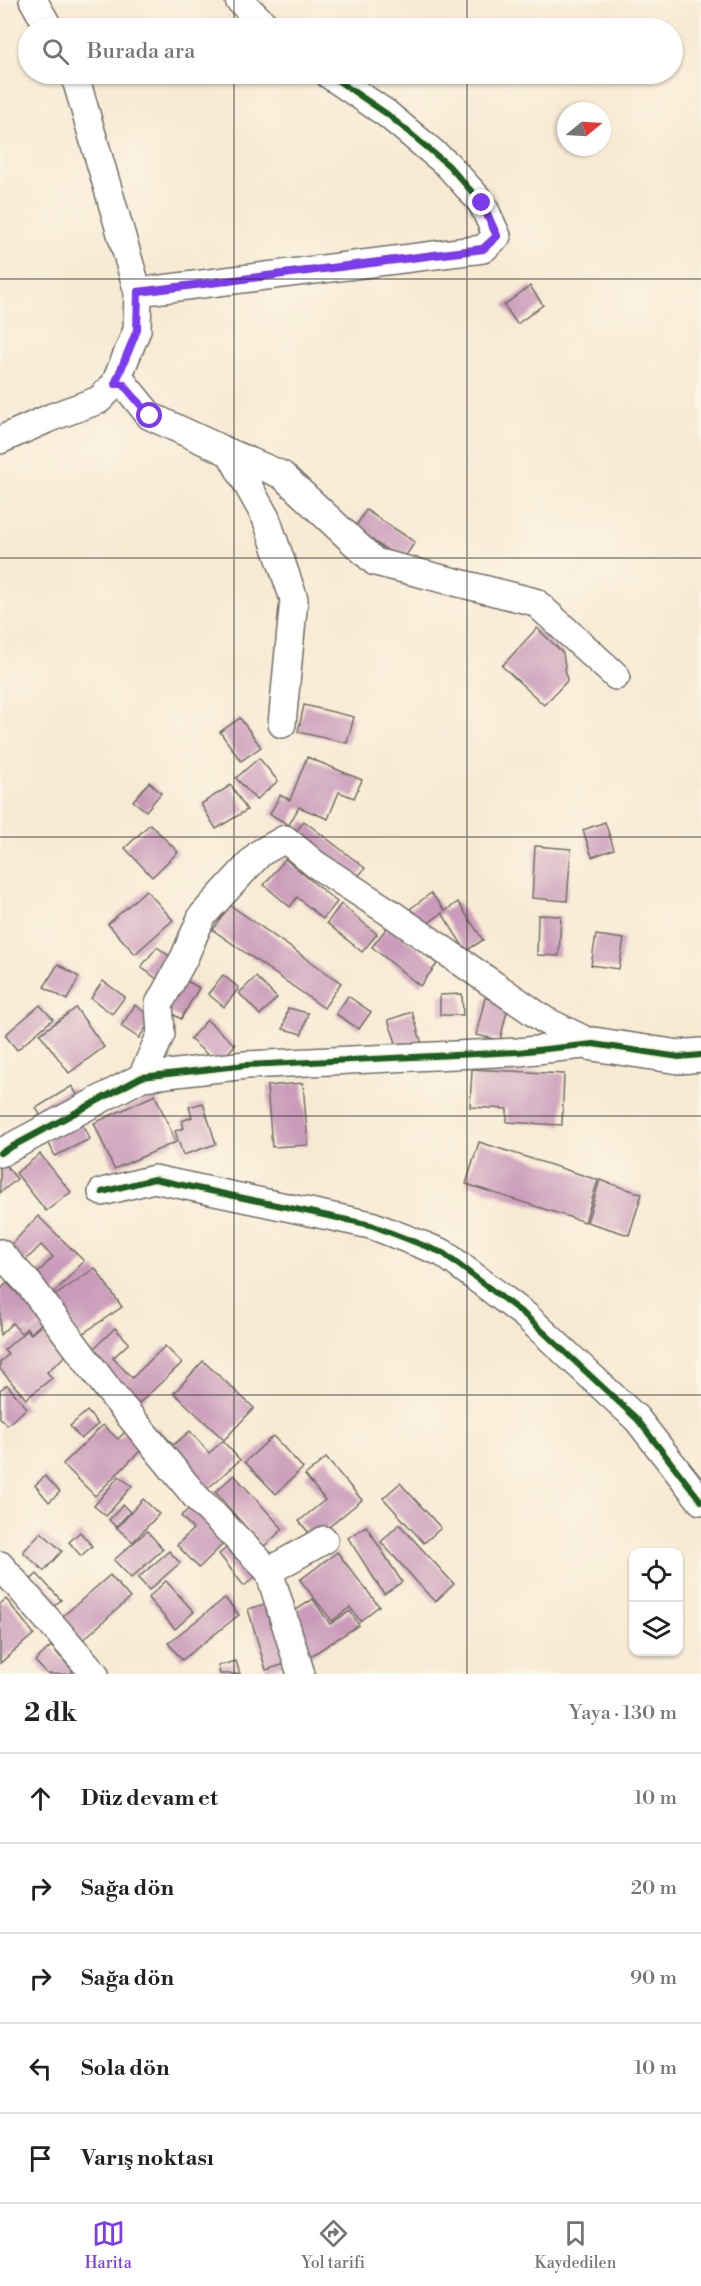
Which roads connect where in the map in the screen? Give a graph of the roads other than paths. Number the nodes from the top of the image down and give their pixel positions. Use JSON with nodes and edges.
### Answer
{"nodes":[{"id":1,"x":33,"y":0,"type":"edge"},
{"id":2,"x":239,"y":0,"type":"edge"},
{"id":3,"x":43,"y":18,"type":"edge"},
{"id":4,"x":258,"y":18,"type":"edge"},
{"id":5,"x":77,"y":84,"type":"edge"},
{"id":6,"x":343,"y":84,"type":"edge"},
{"id":7,"x":138,"y":292,"type":"junction"},
{"id":8,"x":115,"y":384,"type":"junction"},
{"id":9,"x":0,"y":440,"type":"edge"},
{"id":10,"x":230,"y":453,"type":"junction"},
{"id":11,"x":616,"y":676,"type":"dead end"},
{"id":12,"x":282,"y":724,"type":"dead end"},
{"id":13,"x":593,"y":1044,"type":"junction"},
{"id":14,"x":701,"y":1055,"type":"edge"},
{"id":15,"x":142,"y":1077,"type":"junction"},
{"id":16,"x":0,"y":1153,"type":"edge"},
{"id":17,"x":102,"y":1192,"type":"dead end"},
{"id":18,"x":0,"y":1253,"type":"edge"},
{"id":19,"x":701,"y":1501,"type":"edge"},
{"id":20,"x":324,"y":1540,"type":"dead end"},
{"id":21,"x":0,"y":1565,"type":"edge"},
{"id":22,"x":269,"y":1571,"type":"junction"},
{"id":23,"x":95,"y":1674,"type":"edge"},
{"id":24,"x":301,"y":1674,"type":"edge"}],
"edges":[{"from":1,"to":3,"type":"street"},
{"from":2,"to":4,"type":"street"},
{"from":5,"to":7,"type":"street"},
{"from":6,"to":7,"type":"street"},
{"from":7,"to":8,"type":"street"},
{"from":8,"to":9,"type":"street"},
{"from":8,"to":10,"type":"street"},
{"from":10,"to":11,"type":"street"},
{"from":10,"to":12,"type":"street"},
{"from":13,"to":14,"type":"street"},
{"from":13,"to":15,"type":"street"},
{"from":13,"to":15,"type":"street"},
{"from":15,"to":16,"type":"street"},
{"from":17,"to":19,"type":"street"},
{"from":18,"to":22,"type":"street"},
{"from":20,"to":22,"type":"street"},
{"from":21,"to":23,"type":"street"},
{"from":22,"to":24,"type":"street"}]}
